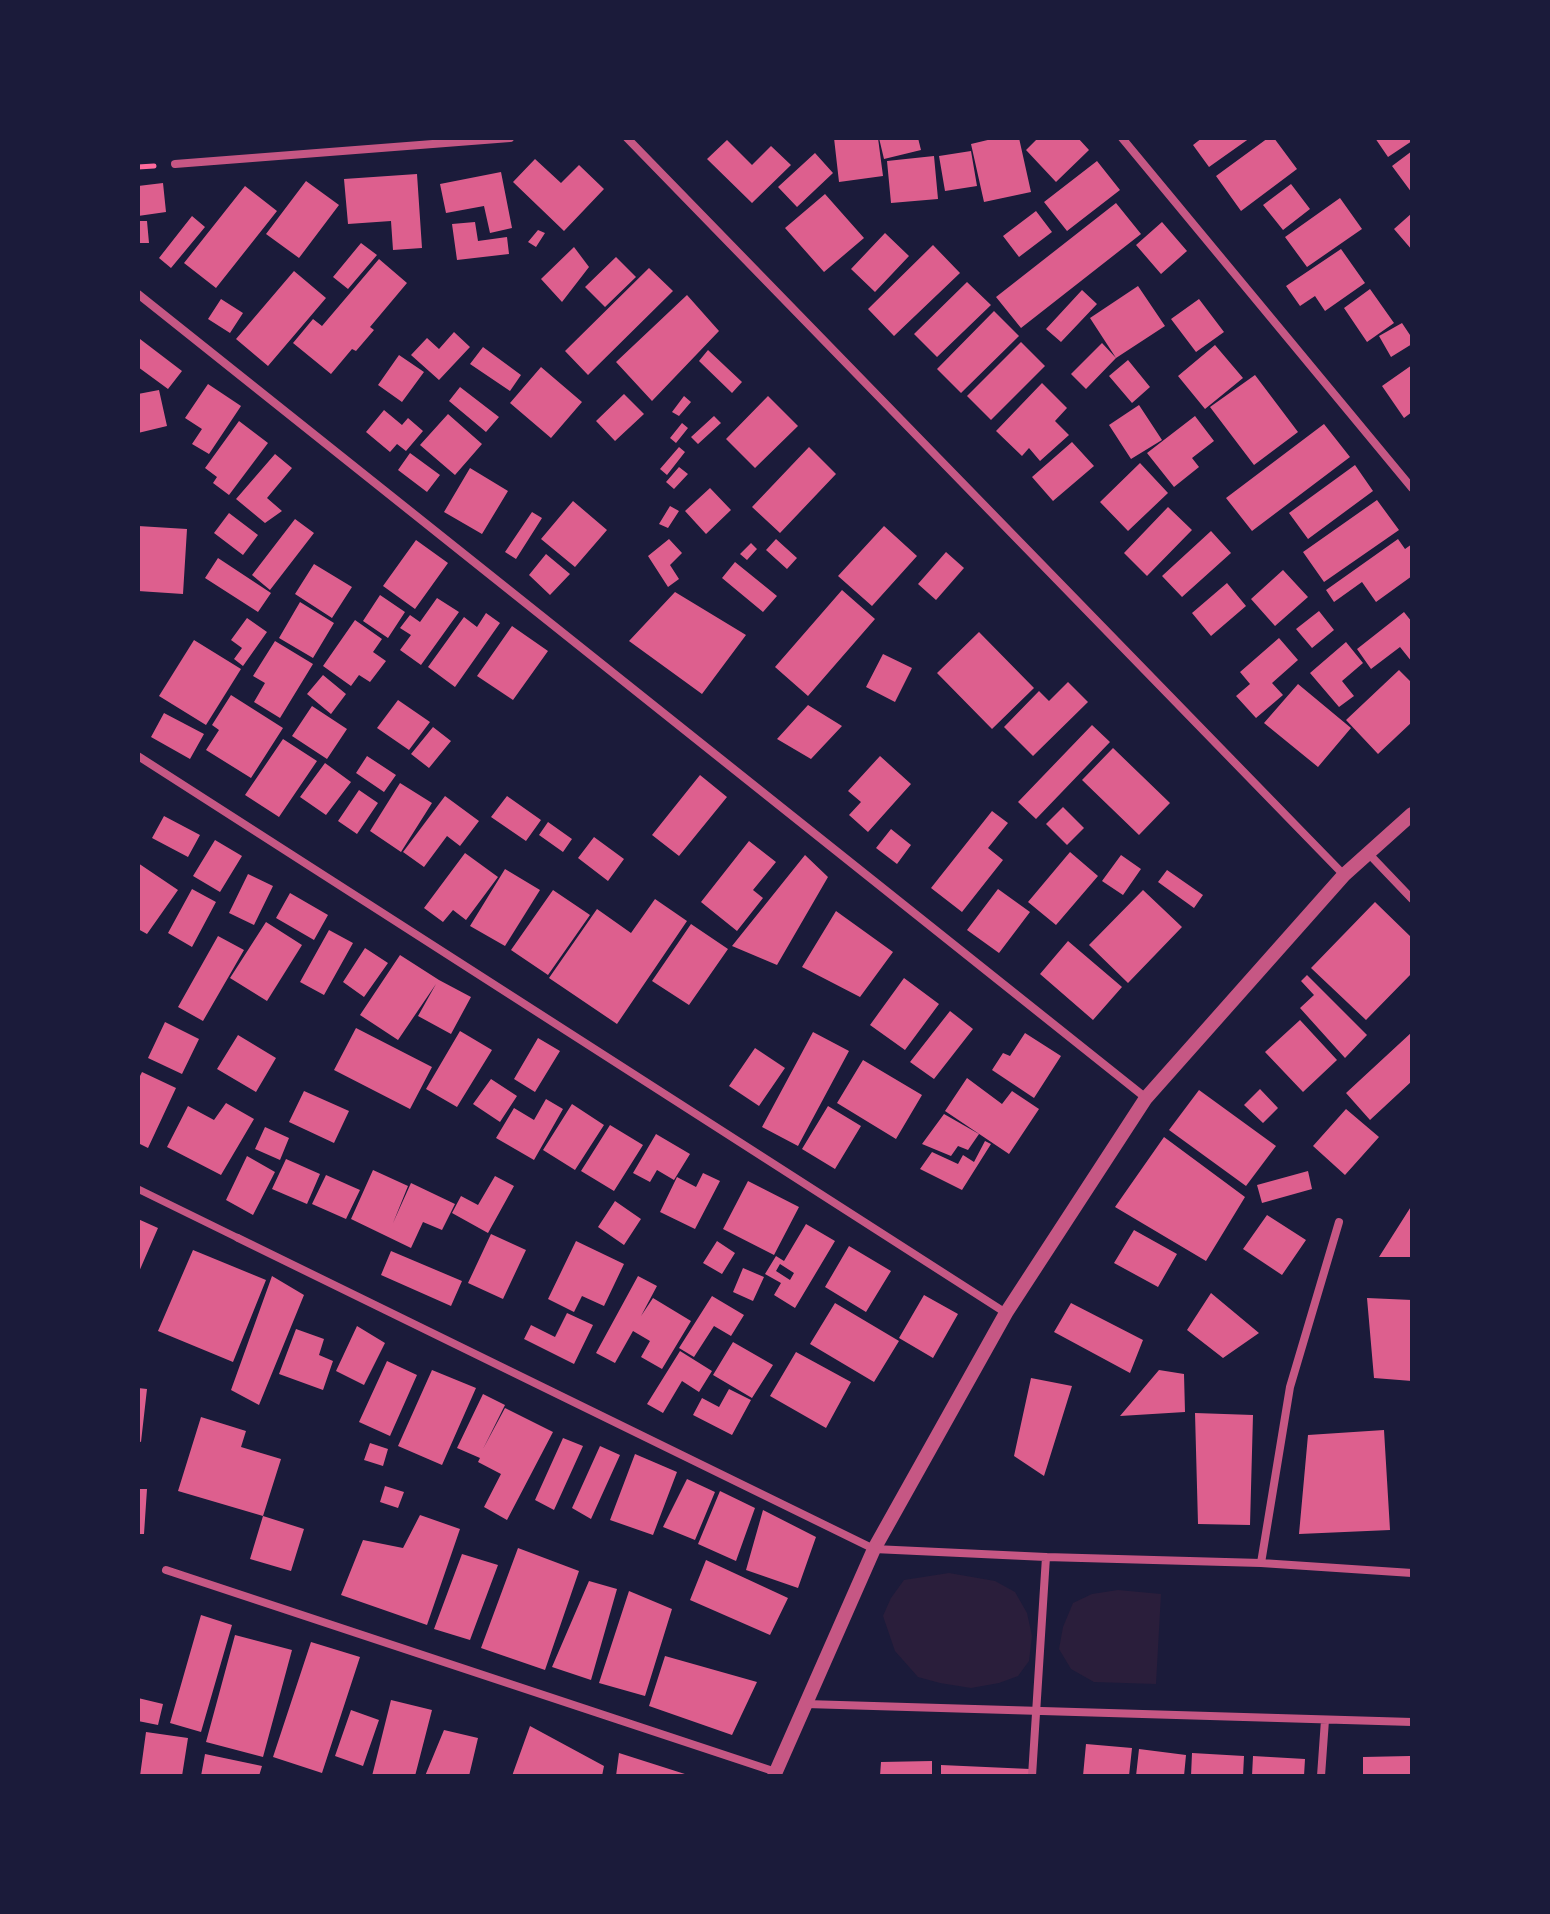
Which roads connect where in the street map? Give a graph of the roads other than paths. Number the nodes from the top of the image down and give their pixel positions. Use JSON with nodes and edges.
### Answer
{"nodes":[{"id":1,"x":510,"y":138,"type":"edge"},
{"id":2,"x":627,"y":138,"type":"edge"},
{"id":3,"x":1122,"y":138,"type":"edge"},
{"id":4,"x":175,"y":164,"type":"dead end"},
{"id":5,"x":138,"y":294,"type":"edge"},
{"id":6,"x":1412,"y":488,"type":"edge"},
{"id":7,"x":138,"y":756,"type":"edge"},
{"id":8,"x":1412,"y":814,"type":"edge"},
{"id":9,"x":1368,"y":853,"type":"junction"},
{"id":10,"x":1344,"y":875,"type":"junction"},
{"id":11,"x":1412,"y":899,"type":"edge"},
{"id":12,"x":1146,"y":1098,"type":"junction"},
{"id":13,"x":138,"y":1189,"type":"edge"},
{"id":14,"x":1339,"y":1222,"type":"dead end"},
{"id":15,"x":238,"y":1238,"type":"joint"},
{"id":16,"x":1006,"y":1313,"type":"junction"},
{"id":17,"x":874,"y":1549,"type":"junction"},
{"id":18,"x":1046,"y":1557,"type":"junction"},
{"id":19,"x":1261,"y":1563,"type":"junction"},
{"id":20,"x":166,"y":1570,"type":"dead end"},
{"id":21,"x":1412,"y":1573,"type":"edge"},
{"id":22,"x":806,"y":1704,"type":"junction"},
{"id":23,"x":1036,"y":1712,"type":"junction"},
{"id":24,"x":1325,"y":1720,"type":"junction"},
{"id":25,"x":1412,"y":1722,"type":"edge"},
{"id":26,"x":775,"y":1774,"type":"edge"},
{"id":27,"x":1032,"y":1776,"type":"edge"},
{"id":28,"x":1321,"y":1776,"type":"edge"}],
"edges":[{"from":1,"to":4,"type":"street"},
{"from":2,"to":10,"type":"street"},
{"from":3,"to":6,"type":"street"},
{"from":5,"to":12,"type":"street"},
{"from":7,"to":16,"type":"street"},
{"from":8,"to":9,"type":"street"},
{"from":9,"to":10,"type":"street"},
{"from":9,"to":11,"type":"street"},
{"from":10,"to":12,"type":"street"},
{"from":12,"to":16,"type":"street"},
{"from":13,"to":15,"type":"street"},
{"from":14,"to":19,"type":"street"},
{"from":15,"to":17,"type":"street"},
{"from":16,"to":17,"type":"street"},
{"from":17,"to":18,"type":"street"},
{"from":17,"to":22,"type":"street"},
{"from":18,"to":19,"type":"street"},
{"from":18,"to":23,"type":"street"},
{"from":19,"to":21,"type":"street"},
{"from":20,"to":26,"type":"street"},
{"from":22,"to":23,"type":"street"},
{"from":22,"to":26,"type":"street"},
{"from":23,"to":24,"type":"street"},
{"from":23,"to":27,"type":"street"},
{"from":24,"to":25,"type":"street"},
{"from":24,"to":28,"type":"street"}]}
